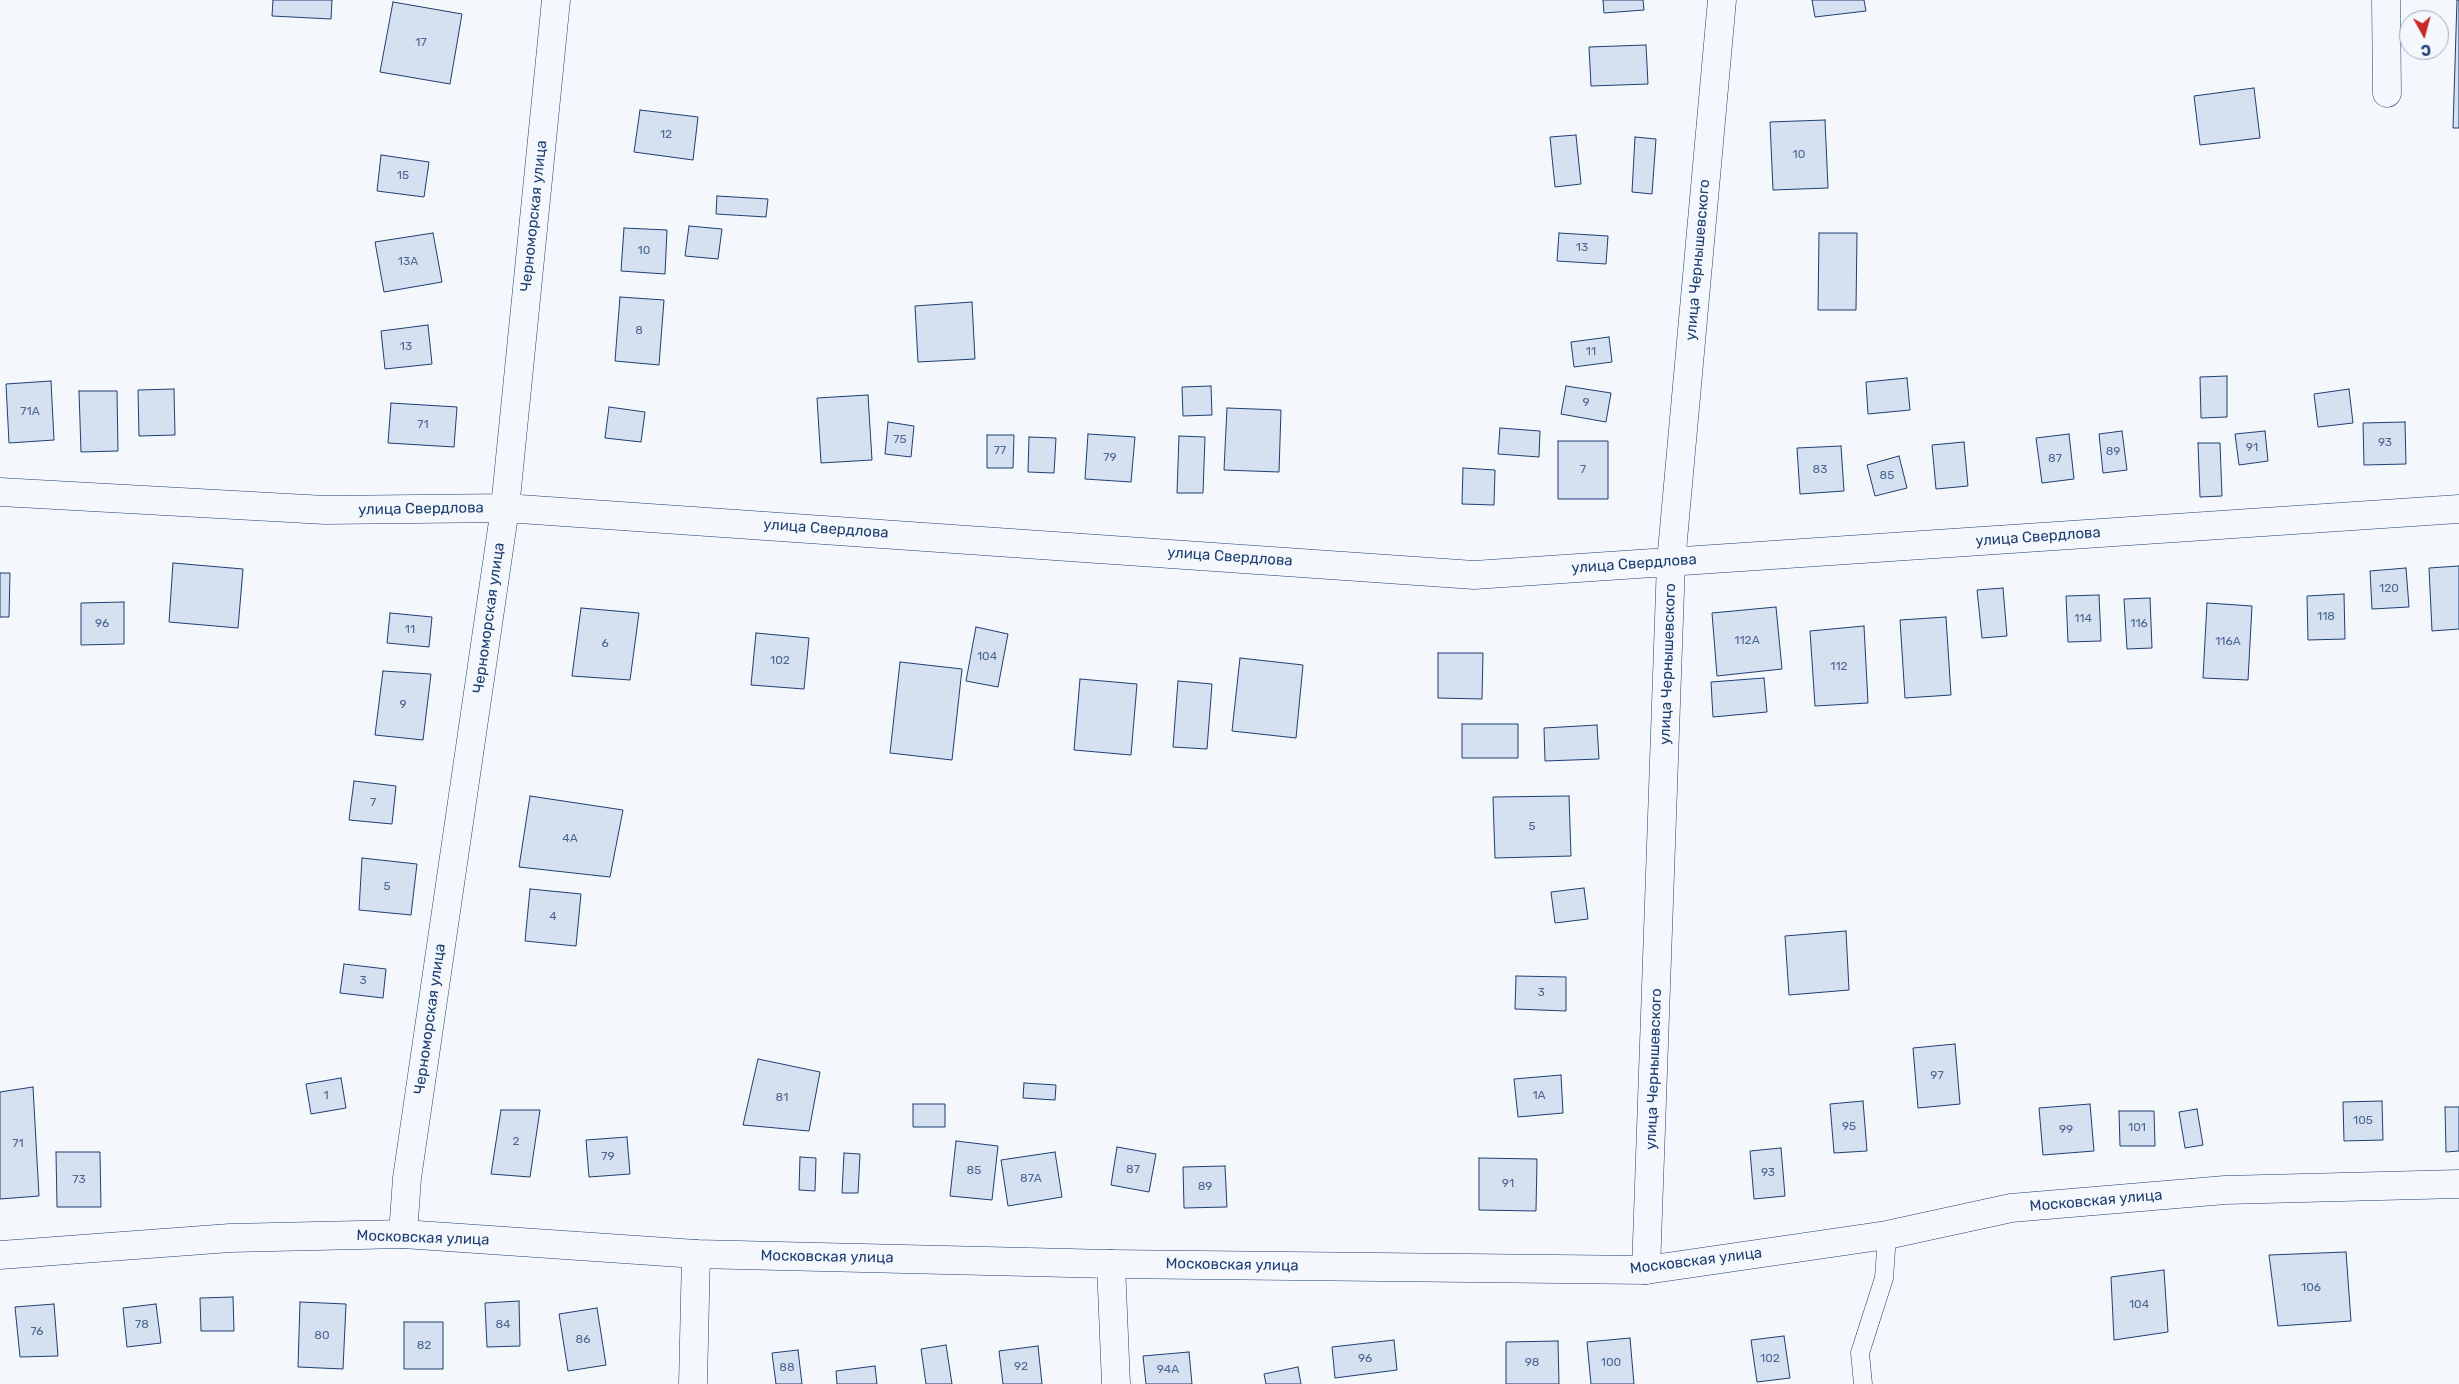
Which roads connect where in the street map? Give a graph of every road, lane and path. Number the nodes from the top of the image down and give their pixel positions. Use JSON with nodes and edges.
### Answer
{"nodes":[{"id":1,"x":556,"y":0,"type":"edge"},
{"id":2,"x":1722,"y":0,"type":"edge"},
{"id":3,"x":2386,"y":0,"type":"edge"},
{"id":4,"x":2388,"y":93,"type":"dead end"},
{"id":5,"x":0,"y":492,"type":"edge"},
{"id":6,"x":505,"y":508,"type":"junction"},
{"id":7,"x":2459,"y":509,"type":"edge"},
{"id":8,"x":1671,"y":562,"type":"junction"},
{"id":9,"x":2459,"y":1184,"type":"edge"},
{"id":10,"x":404,"y":1234,"type":"junction"},
{"id":11,"x":1886,"y":1235,"type":"junction"},
{"id":12,"x":696,"y":1254,"type":"junction"},
{"id":13,"x":0,"y":1255,"type":"edge"},
{"id":14,"x":1111,"y":1264,"type":"junction"},
{"id":15,"x":1646,"y":1270,"type":"junction"},
{"id":16,"x":692,"y":1384,"type":"edge"},
{"id":17,"x":1116,"y":1384,"type":"edge"},
{"id":18,"x":1863,"y":1384,"type":"edge"}],
"edges":[{"from":1,"to":6,"type":"street","name":"Черноморская улица"},
{"from":2,"to":8,"type":"street","name":"улица Чернышевского"},
{"from":3,"to":4,"type":"street"},
{"from":5,"to":6,"type":"street","name":"улица Свердлова"},
{"from":6,"to":8,"type":"street","name":"улица Свердлова"},
{"from":6,"to":10,"type":"street","name":"Черноморская улица"},
{"from":7,"to":8,"type":"street","name":"улица Свердлова"},
{"from":8,"to":15,"type":"street","name":"улица Чернышевского"},
{"from":9,"to":11,"type":"street","name":"Московская улица"},
{"from":10,"to":12,"type":"street","name":"Московская улица"},
{"from":10,"to":13,"type":"street","name":"Московская улица"},
{"from":11,"to":15,"type":"street","name":"Московская улица"},
{"from":11,"to":18,"type":"lane"},
{"from":12,"to":14,"type":"street","name":"Московская улица"},
{"from":12,"to":16,"type":"street"},
{"from":14,"to":15,"type":"street","name":"Московская улица"},
{"from":14,"to":17,"type":"street"}]}
